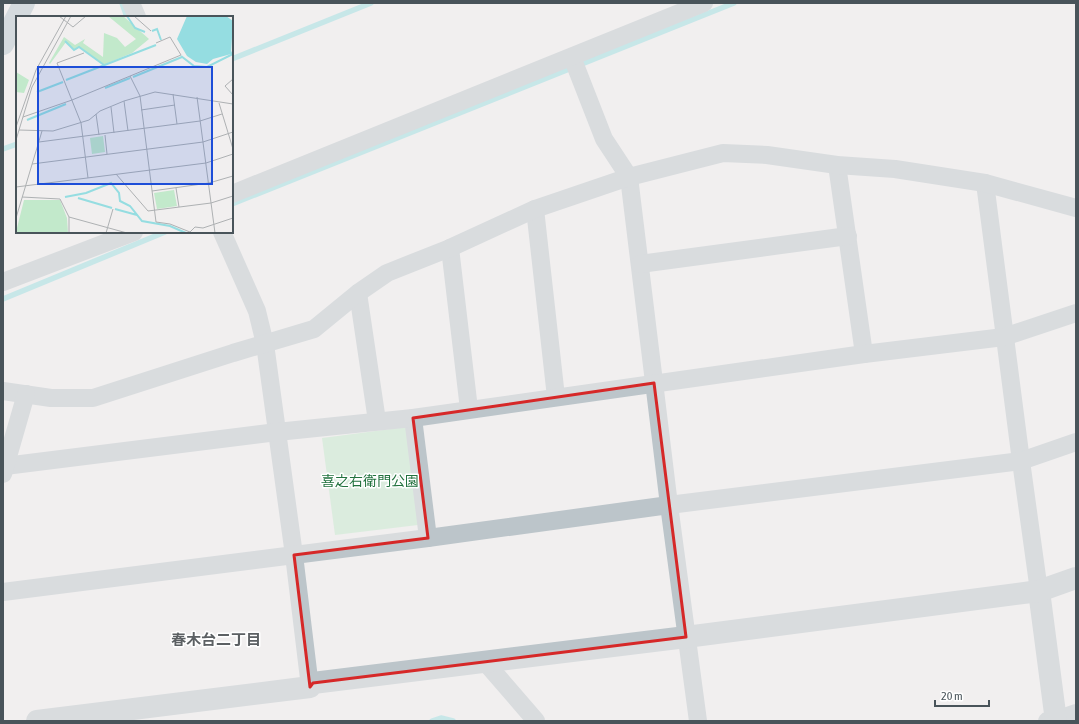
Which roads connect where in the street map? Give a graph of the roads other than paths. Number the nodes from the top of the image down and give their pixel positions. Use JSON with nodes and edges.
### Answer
{"nodes":[{"id":1,"x":24,"y":3,"type":"edge"},
{"id":2,"x":131,"y":3,"type":"edge"},
{"id":3,"x":704,"y":3,"type":"edge"},
{"id":4,"x":17,"y":16,"type":"edge"},
{"id":5,"x":137,"y":16,"type":"edge"},
{"id":6,"x":16,"y":19,"type":"edge"},
{"id":7,"x":3,"y":44,"type":"edge"},
{"id":8,"x":572,"y":57,"type":"junction"},
{"id":9,"x":837,"y":165,"type":"junction"},
{"id":10,"x":629,"y":177,"type":"junction"},
{"id":11,"x":985,"y":183,"type":"junction"},
{"id":12,"x":233,"y":194,"type":"edge"},
{"id":13,"x":1076,"y":208,"type":"edge"},
{"id":14,"x":535,"y":209,"type":"junction"},
{"id":15,"x":131,"y":233,"type":"edge"},
{"id":16,"x":222,"y":233,"type":"edge"},
{"id":17,"x":848,"y":236,"type":"junction"},
{"id":18,"x":450,"y":248,"type":"junction"},
{"id":19,"x":640,"y":264,"type":"junction"},
{"id":20,"x":3,"y":282,"type":"edge"},
{"id":21,"x":358,"y":293,"type":"junction"},
{"id":22,"x":1076,"y":313,"type":"edge"},
{"id":23,"x":1004,"y":337,"type":"junction"},
{"id":24,"x":266,"y":344,"type":"junction"},
{"id":25,"x":864,"y":354,"type":"junction"},
{"id":26,"x":654,"y":383,"type":"junction"},
{"id":27,"x":3,"y":391,"type":"edge"},
{"id":28,"x":26,"y":394,"type":"junction"},
{"id":29,"x":556,"y":397,"type":"junction"},
{"id":30,"x":469,"y":409,"type":"junction"},
{"id":31,"x":413,"y":418,"type":"junction"},
{"id":32,"x":377,"y":422,"type":"junction"},
{"id":33,"x":277,"y":432,"type":"junction"},
{"id":34,"x":1076,"y":442,"type":"edge"},
{"id":35,"x":1021,"y":460,"type":"junction"},
{"id":36,"x":4,"y":470,"type":"edge"},
{"id":37,"x":669,"y":505,"type":"junction"},
{"id":38,"x":428,"y":538,"type":"junction"},
{"id":39,"x":294,"y":555,"type":"junction"},
{"id":40,"x":1076,"y":578,"type":"edge"},
{"id":41,"x":1039,"y":591,"type":"junction"},
{"id":42,"x":3,"y":592,"type":"edge"},
{"id":43,"x":686,"y":637,"type":"junction"},
{"id":44,"x":486,"y":663,"type":"junction"},
{"id":45,"x":310,"y":687,"type":"junction"},
{"id":46,"x":1059,"y":719,"type":"edge"},
{"id":47,"x":37,"y":721,"type":"edge"},
{"id":48,"x":536,"y":721,"type":"edge"},
{"id":49,"x":698,"y":721,"type":"edge"}],
"edges":[{"from":1,"to":4,"type":"main road"},
{"from":2,"to":5,"type":"street"},
{"from":3,"to":8,"type":"street"},
{"from":6,"to":7,"type":"main road"},
{"from":8,"to":10,"type":"street"},
{"from":8,"to":12,"type":"street"},
{"from":9,"to":10,"type":"street"},
{"from":9,"to":11,"type":"street"},
{"from":9,"to":17,"type":"street"},
{"from":10,"to":14,"type":"street"},
{"from":10,"to":19,"type":"street"},
{"from":11,"to":13,"type":"street"},
{"from":11,"to":23,"type":"street"},
{"from":14,"to":18,"type":"street"},
{"from":14,"to":29,"type":"street"},
{"from":15,"to":20,"type":"street"},
{"from":16,"to":24,"type":"street"},
{"from":17,"to":19,"type":"street"},
{"from":17,"to":25,"type":"street"},
{"from":18,"to":21,"type":"street"},
{"from":18,"to":30,"type":"street"},
{"from":19,"to":26,"type":"street"},
{"from":21,"to":24,"type":"street"},
{"from":21,"to":32,"type":"street"},
{"from":22,"to":23,"type":"street"},
{"from":23,"to":25,"type":"street"},
{"from":23,"to":35,"type":"street"},
{"from":24,"to":28,"type":"street"},
{"from":24,"to":33,"type":"street"},
{"from":25,"to":26,"type":"street"},
{"from":26,"to":29,"type":"street"},
{"from":26,"to":37,"type":"street"},
{"from":27,"to":28,"type":"street"},
{"from":28,"to":36,"type":"street"},
{"from":29,"to":30,"type":"street"},
{"from":30,"to":31,"type":"street"},
{"from":31,"to":32,"type":"street"},
{"from":31,"to":38,"type":"street"},
{"from":32,"to":33,"type":"street"},
{"from":33,"to":36,"type":"street"},
{"from":33,"to":39,"type":"street"},
{"from":34,"to":35,"type":"street"},
{"from":35,"to":37,"type":"street"},
{"from":35,"to":41,"type":"street"},
{"from":37,"to":38,"type":"street"},
{"from":37,"to":43,"type":"street"},
{"from":38,"to":39,"type":"street"},
{"from":39,"to":42,"type":"street"},
{"from":39,"to":45,"type":"street"},
{"from":40,"to":41,"type":"street"},
{"from":41,"to":43,"type":"street"},
{"from":41,"to":46,"type":"street"},
{"from":43,"to":44,"type":"street"},
{"from":43,"to":49,"type":"street"},
{"from":44,"to":45,"type":"street"},
{"from":44,"to":48,"type":"street"},
{"from":45,"to":47,"type":"street"}]}
